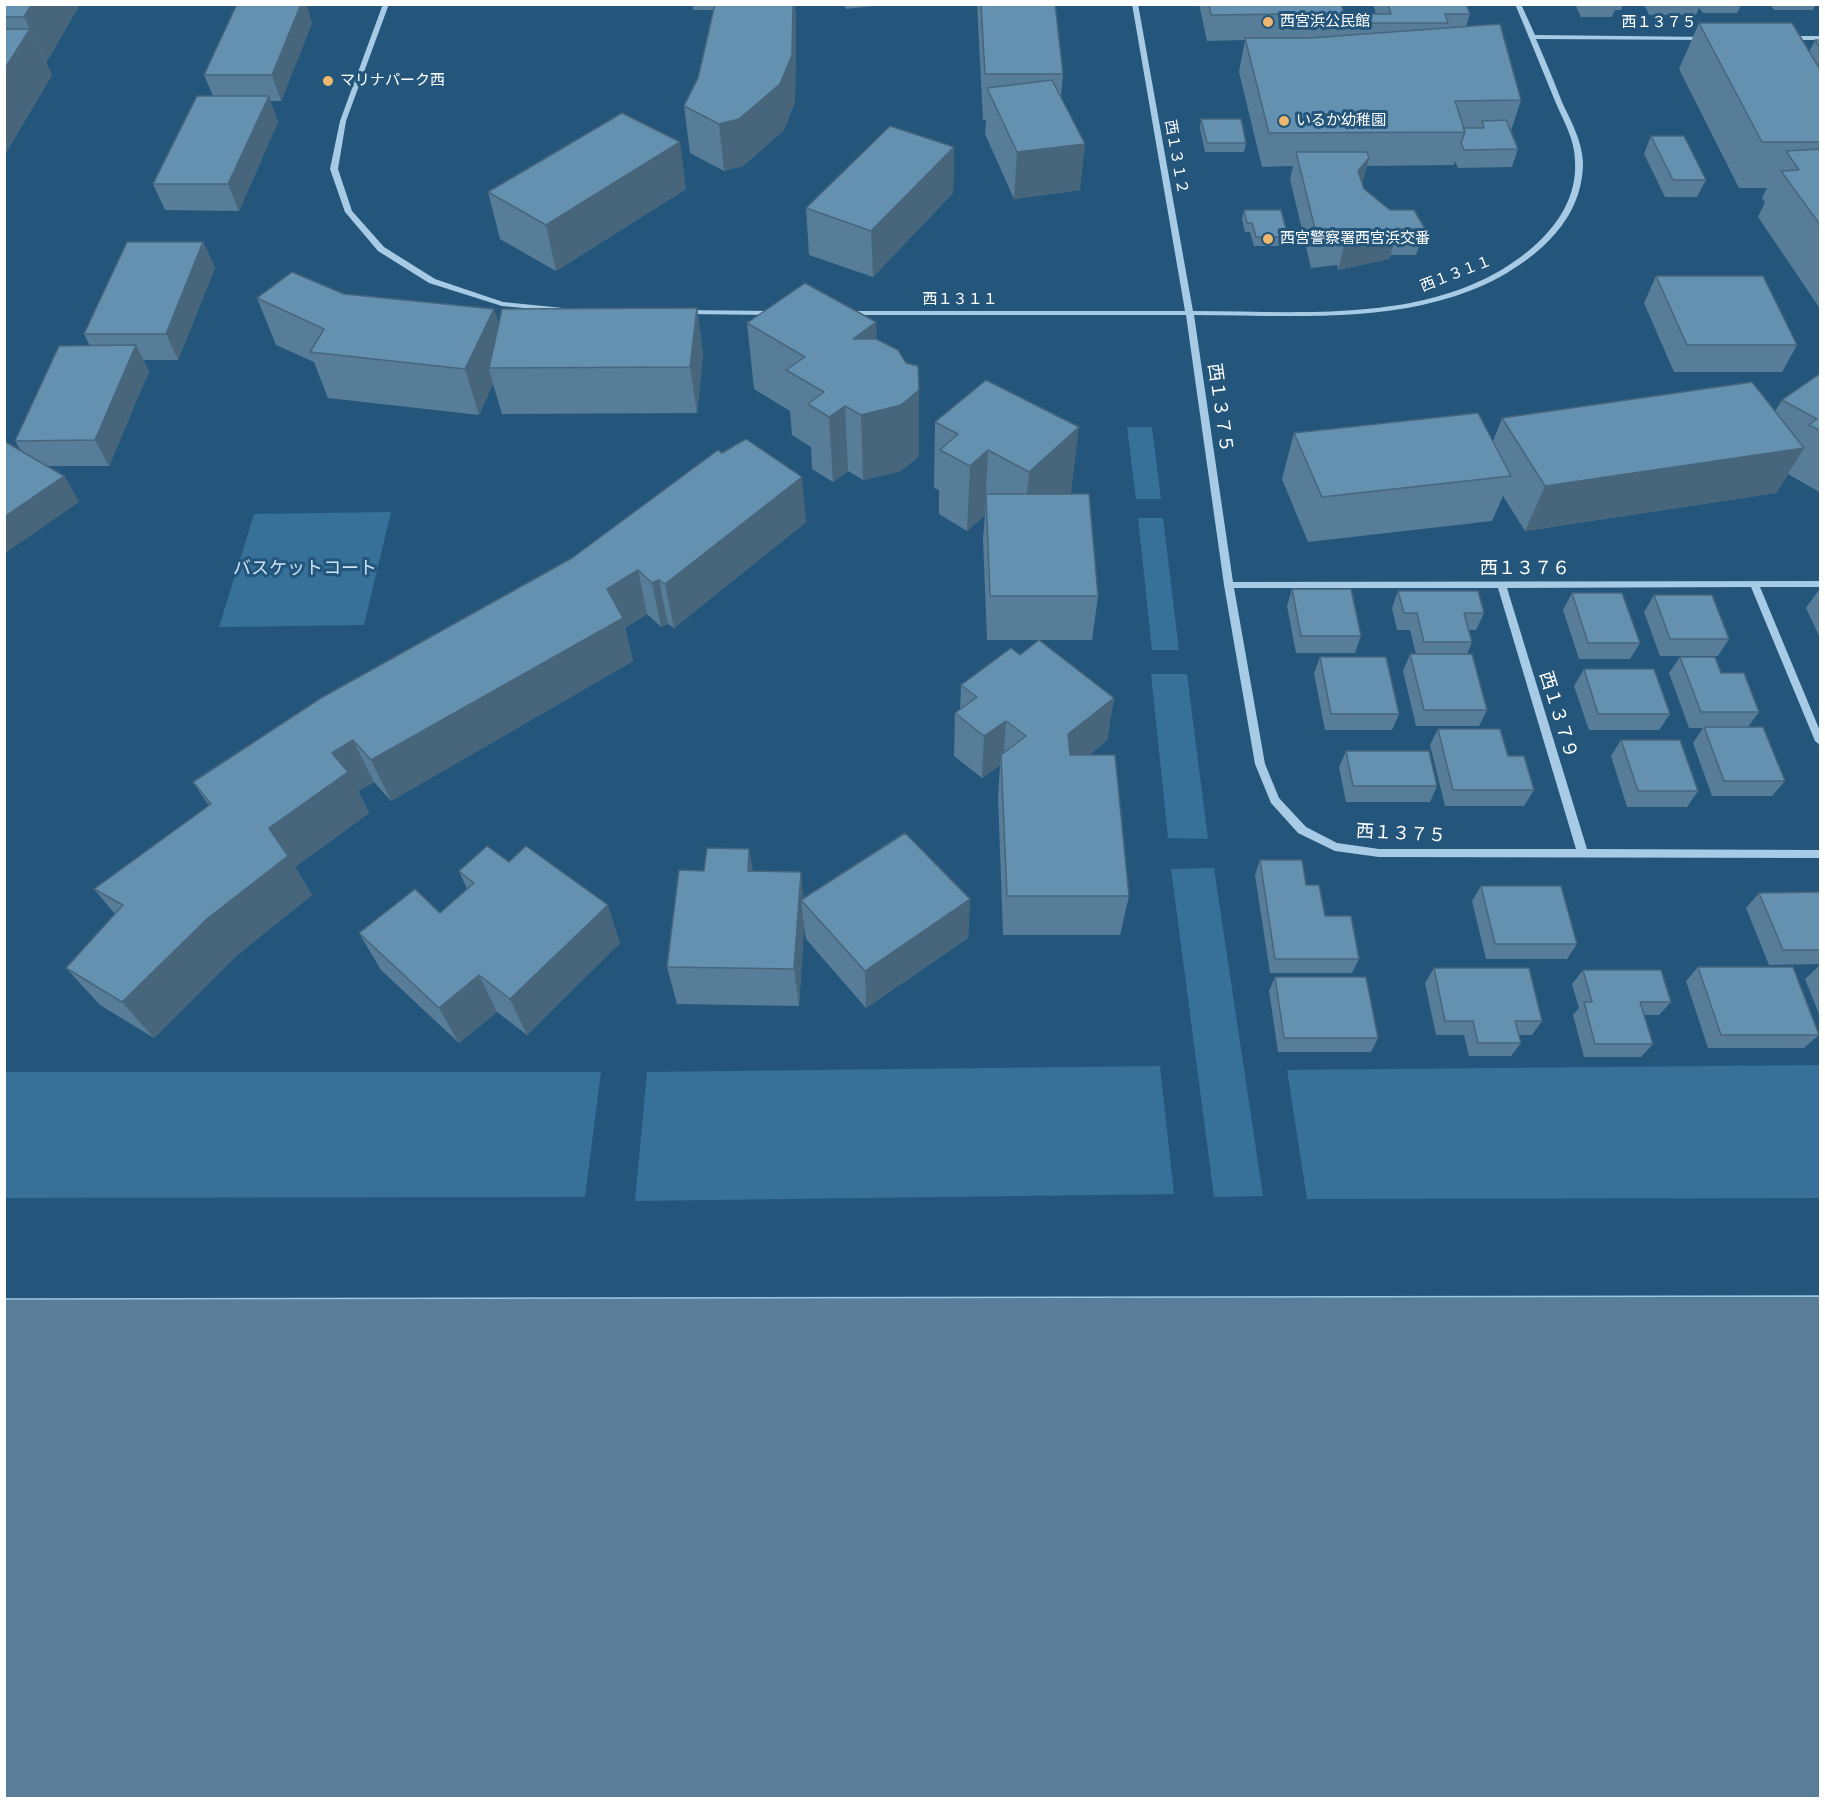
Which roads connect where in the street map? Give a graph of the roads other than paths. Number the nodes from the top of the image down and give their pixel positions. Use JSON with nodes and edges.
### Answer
{"nodes":[{"id":1,"x":386,"y":4,"type":"edge"},
{"id":2,"x":1135,"y":4,"type":"edge"},
{"id":3,"x":1518,"y":4,"type":"edge"},
{"id":4,"x":1533,"y":37,"type":"junction"},
{"id":5,"x":1717,"y":38,"type":"edge"},
{"id":6,"x":1775,"y":38,"type":"edge"},
{"id":7,"x":1821,"y":38,"type":"edge"},
{"id":8,"x":574,"y":310,"type":"edge"},
{"id":9,"x":680,"y":312,"type":"edge"},
{"id":10,"x":787,"y":313,"type":"edge"},
{"id":11,"x":834,"y":313,"type":"edge"},
{"id":12,"x":1190,"y":314,"type":"junction"},
{"id":13,"x":1754,"y":584,"type":"junction"},
{"id":14,"x":1821,"y":584,"type":"edge"},
{"id":15,"x":1229,"y":585,"type":"junction"},
{"id":16,"x":1502,"y":586,"type":"junction"},
{"id":17,"x":1821,"y":741,"type":"edge"},
{"id":18,"x":1583,"y":854,"type":"junction"},
{"id":19,"x":1821,"y":854,"type":"edge"}],
"edges":[{"from":1,"to":8,"type":"street"},
{"from":2,"to":12,"type":"street","name":"西１３１２"},
{"from":3,"to":4,"type":"street","name":"西１３１１"},
{"from":4,"to":5,"type":"street","name":"西１３７５"},
{"from":4,"to":12,"type":"street","name":"西１３１１"},
{"from":6,"to":7,"type":"street"},
{"from":9,"to":10,"type":"street"},
{"from":11,"to":12,"type":"street","name":"西１３１１"},
{"from":12,"to":15,"type":"street","name":"西１３７５"},
{"from":13,"to":14,"type":"street","name":"西１３７６"},
{"from":13,"to":16,"type":"street","name":"西１３７６"},
{"from":13,"to":17,"type":"street"},
{"from":15,"to":16,"type":"street","name":"西１３７６"},
{"from":15,"to":18,"type":"street","name":"西１３７５"},
{"from":16,"to":18,"type":"street","name":"西１３７９"},
{"from":18,"to":19,"type":"street","name":"西１３７５"}]}
